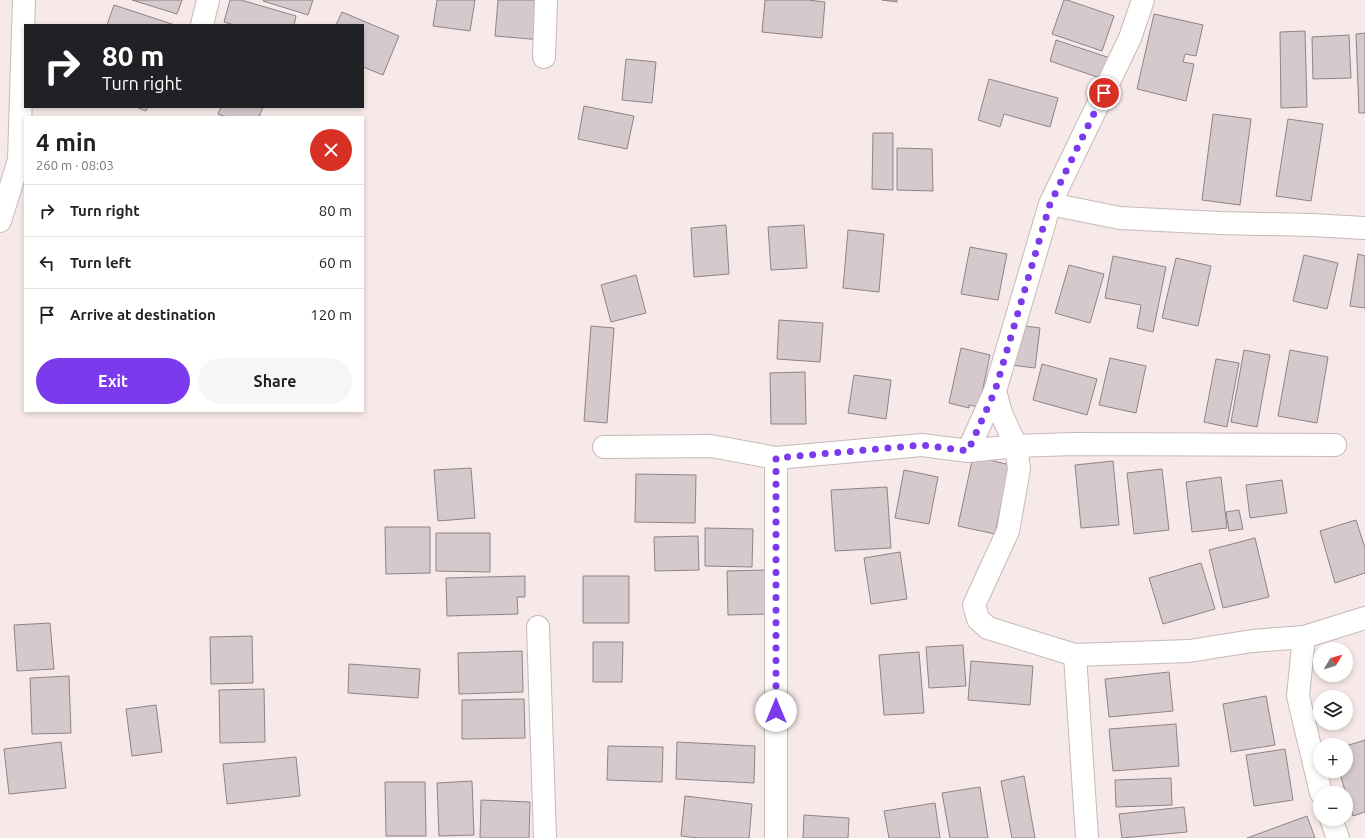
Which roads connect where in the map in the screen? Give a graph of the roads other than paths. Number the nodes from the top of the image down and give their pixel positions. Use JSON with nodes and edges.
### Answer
{"nodes":[{"id":1,"x":24,"y":0,"type":"edge"},
{"id":2,"x":208,"y":0,"type":"edge"},
{"id":3,"x":546,"y":0,"type":"edge"},
{"id":4,"x":1143,"y":0,"type":"edge"},
{"id":5,"x":202,"y":24,"type":"edge"},
{"id":6,"x":544,"y":57,"type":"dead end"},
{"id":7,"x":1050,"y":204,"type":"junction"},
{"id":8,"x":0,"y":221,"type":"edge"},
{"id":9,"x":1365,"y":228,"type":"edge"},
{"id":10,"x":995,"y":391,"type":"junction"},
{"id":11,"x":1335,"y":445,"type":"dead end"},
{"id":12,"x":1016,"y":446,"type":"junction"},
{"id":13,"x":604,"y":447,"type":"dead end"},
{"id":14,"x":968,"y":451,"type":"junction"},
{"id":15,"x":776,"y":458,"type":"junction"},
{"id":16,"x":1365,"y":618,"type":"edge"},
{"id":17,"x":538,"y":627,"type":"dead end"},
{"id":18,"x":1304,"y":637,"type":"junction"},
{"id":19,"x":1075,"y":655,"type":"junction"},
{"id":20,"x":1319,"y":786,"type":"edge"},
{"id":21,"x":1334,"y":826,"type":"edge"},
{"id":22,"x":545,"y":838,"type":"edge"},
{"id":23,"x":776,"y":838,"type":"edge"},
{"id":24,"x":1087,"y":838,"type":"edge"},
{"id":25,"x":1338,"y":838,"type":"edge"}],
"edges":[{"from":1,"to":8,"type":"street"},
{"from":2,"to":5,"type":"street"},
{"from":3,"to":6,"type":"street"},
{"from":4,"to":7,"type":"street"},
{"from":7,"to":9,"type":"street"},
{"from":7,"to":10,"type":"street"},
{"from":10,"to":12,"type":"street"},
{"from":10,"to":14,"type":"street"},
{"from":11,"to":12,"type":"street"},
{"from":12,"to":14,"type":"street"},
{"from":12,"to":19,"type":"street"},
{"from":13,"to":15,"type":"street"},
{"from":14,"to":15,"type":"street"},
{"from":15,"to":23,"type":"street"},
{"from":16,"to":18,"type":"street"},
{"from":17,"to":22,"type":"street"},
{"from":18,"to":19,"type":"street"},
{"from":18,"to":20,"type":"street"},
{"from":19,"to":24,"type":"street"},
{"from":21,"to":25,"type":"street"}]}
